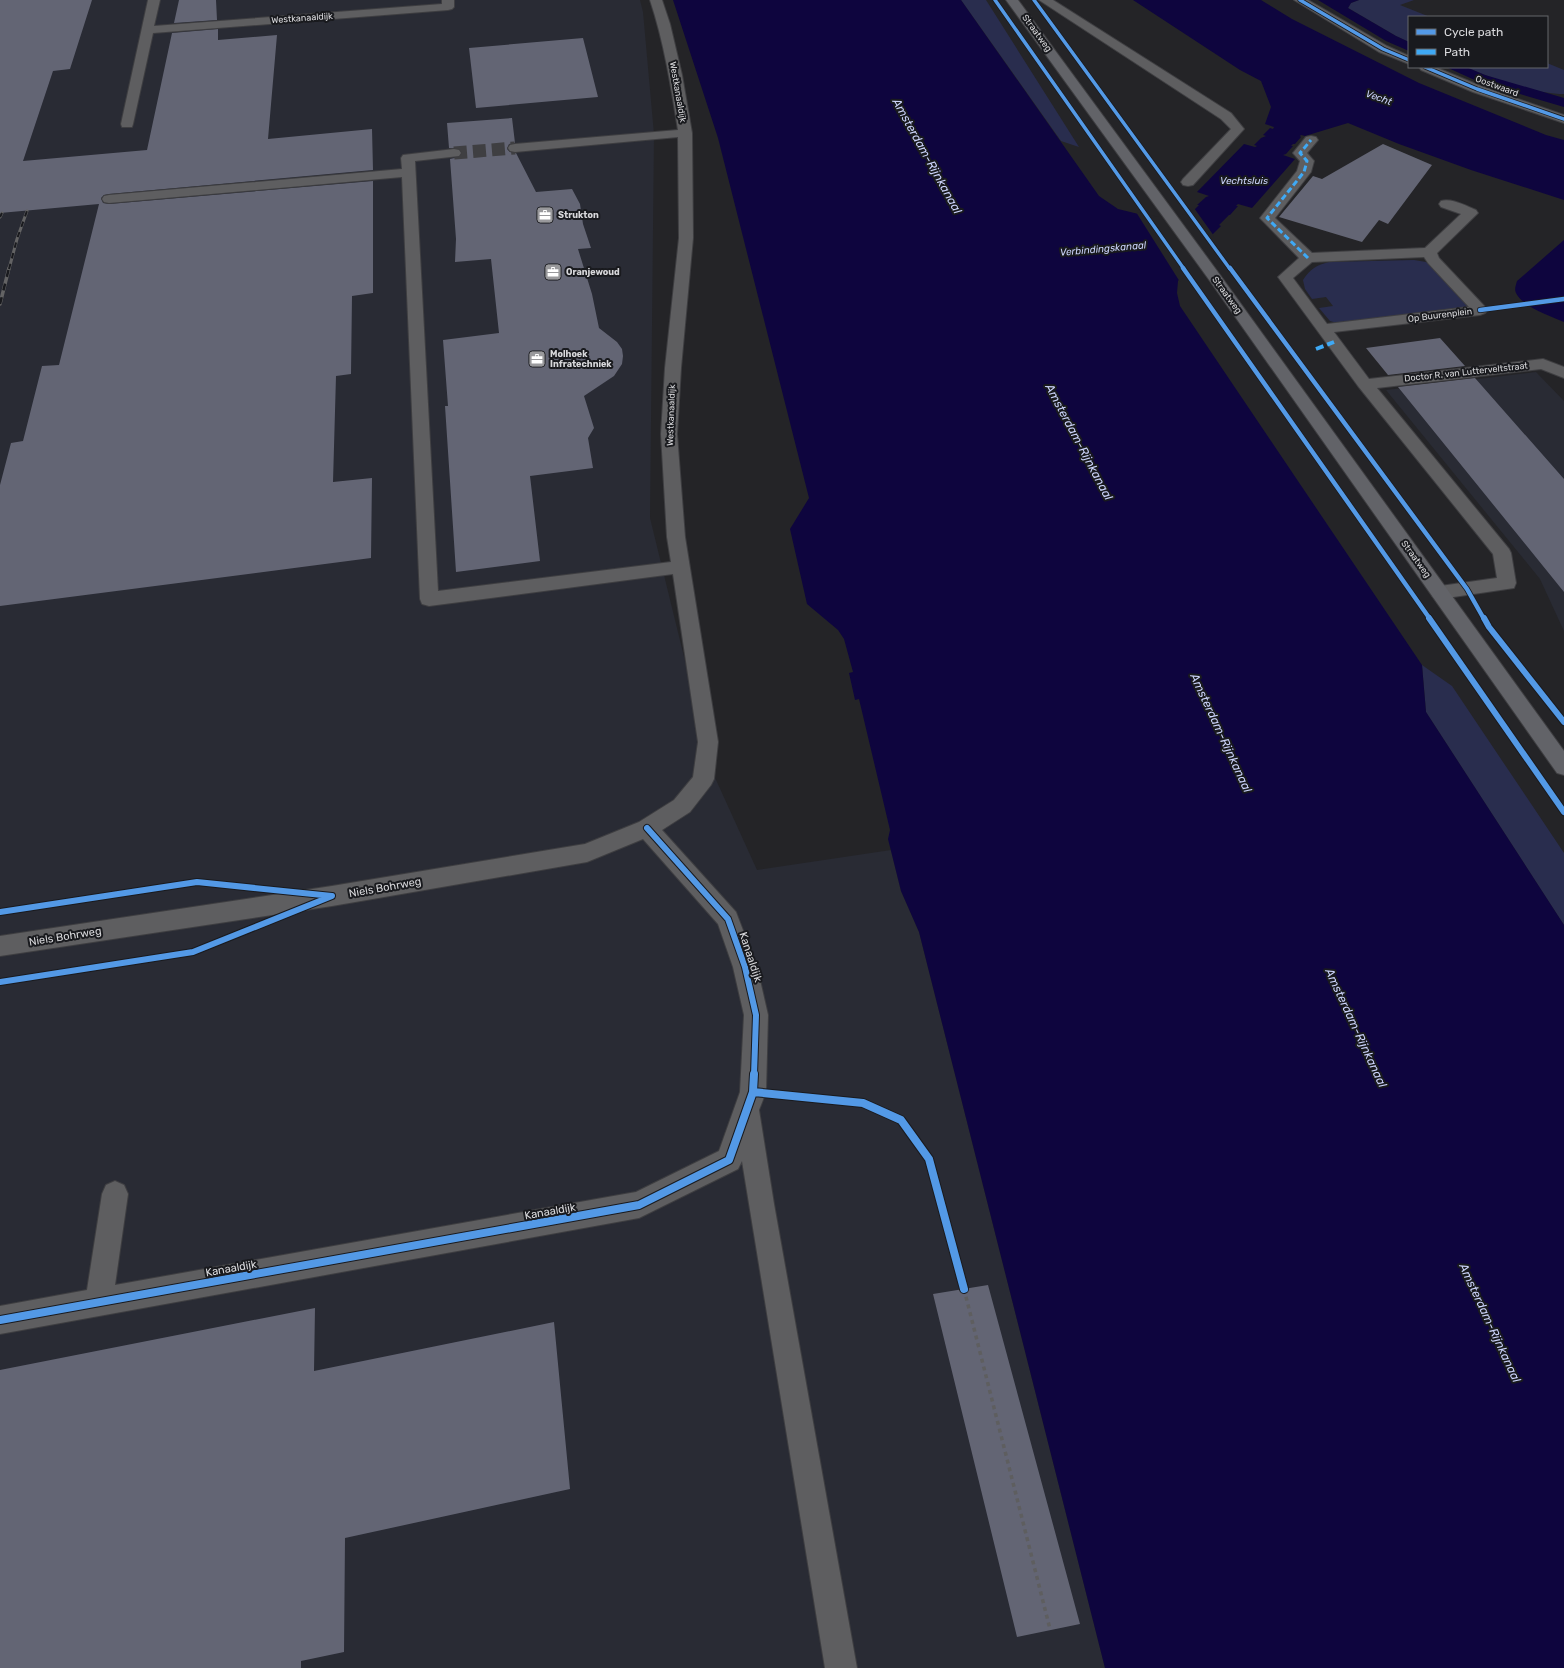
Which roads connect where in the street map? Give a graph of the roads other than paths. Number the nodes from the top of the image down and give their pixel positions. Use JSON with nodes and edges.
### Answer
{"nodes":[{"id":1,"x":154,"y":0,"type":"edge"},
{"id":2,"x":448,"y":0,"type":"edge"},
{"id":3,"x":656,"y":0,"type":"edge"},
{"id":4,"x":1012,"y":0,"type":"edge"},
{"id":5,"x":1045,"y":0,"type":"edge"},
{"id":6,"x":1300,"y":0,"type":"edge"},
{"id":7,"x":148,"y":30,"type":"junction"},
{"id":8,"x":1408,"y":60,"type":"edge"},
{"id":9,"x":1427,"y":68,"type":"edge"},
{"id":10,"x":1561,"y":114,"type":"edge"},
{"id":11,"x":127,"y":124,"type":"dead end"},
{"id":12,"x":685,"y":133,"type":"junction"},
{"id":13,"x":1311,"y":140,"type":"dead end"},
{"id":14,"x":515,"y":148,"type":"tunnel mouth"},
{"id":15,"x":454,"y":154,"type":"tunnel mouth"},
{"id":16,"x":409,"y":172,"type":"junction"},
{"id":17,"x":1188,"y":182,"type":"dead end"},
{"id":18,"x":109,"y":199,"type":"dead end"},
{"id":19,"x":1446,"y":204,"type":"dead end"},
{"id":20,"x":1429,"y":252,"type":"junction"},
{"id":21,"x":1308,"y":258,"type":"junction"},
{"id":22,"x":1323,"y":329,"type":"junction"},
{"id":23,"x":1564,"y":373,"type":"edge"},
{"id":24,"x":1366,"y":384,"type":"junction"},
{"id":25,"x":681,"y":567,"type":"junction"},
{"id":26,"x":1440,"y":592,"type":"junction"},
{"id":27,"x":1564,"y":767,"type":"edge"},
{"id":28,"x":647,"y":828,"type":"junction"},
{"id":29,"x":0,"y":946,"type":"edge"},
{"id":30,"x":747,"y":1109,"type":"junction"},
{"id":31,"x":115,"y":1194,"type":"dead end"},
{"id":32,"x":99,"y":1302,"type":"junction"},
{"id":33,"x":0,"y":1320,"type":"edge"},
{"id":34,"x":841,"y":1668,"type":"edge"}],
"edges":[{"from":1,"to":7,"type":"street"},
{"from":2,"to":7,"type":"street","name":"Westkanaaldijk"},
{"from":3,"to":12,"type":"street","name":"Westkanaaldijk"},
{"from":4,"to":26,"type":"main road","name":"Straatweg"},
{"from":5,"to":17,"type":"street"},
{"from":6,"to":8,"type":"street"},
{"from":7,"to":11,"type":"street"},
{"from":9,"to":10,"type":"street","name":"Oostwaard"},
{"from":12,"to":14,"type":"street"},
{"from":12,"to":25,"type":"street","name":"Westkanaaldijk"},
{"from":13,"to":21,"type":"street"},
{"from":15,"to":16,"type":"street"},
{"from":16,"to":18,"type":"street"},
{"from":16,"to":25,"type":"street"},
{"from":19,"to":20,"type":"street"},
{"from":20,"to":21,"type":"street"},
{"from":20,"to":22,"type":"street","name":"Op Buurenplein"},
{"from":21,"to":22,"type":"street"},
{"from":22,"to":24,"type":"street"},
{"from":23,"to":24,"type":"street","name":"Doctor R. van Lutterveltstraat"},
{"from":24,"to":26,"type":"street"},
{"from":25,"to":28,"type":"street","name":"Westkanaaldijk"},
{"from":26,"to":27,"type":"main road","name":"Straatweg"},
{"from":28,"to":29,"type":"street","name":"Niels Bohrweg"},
{"from":28,"to":30,"type":"street","name":"Kanaaldijk"},
{"from":30,"to":32,"type":"street","name":"Kanaaldijk"},
{"from":30,"to":34,"type":"street"},
{"from":31,"to":32,"type":"street"},
{"from":32,"to":33,"type":"street","name":"Kanaaldijk"}]}
